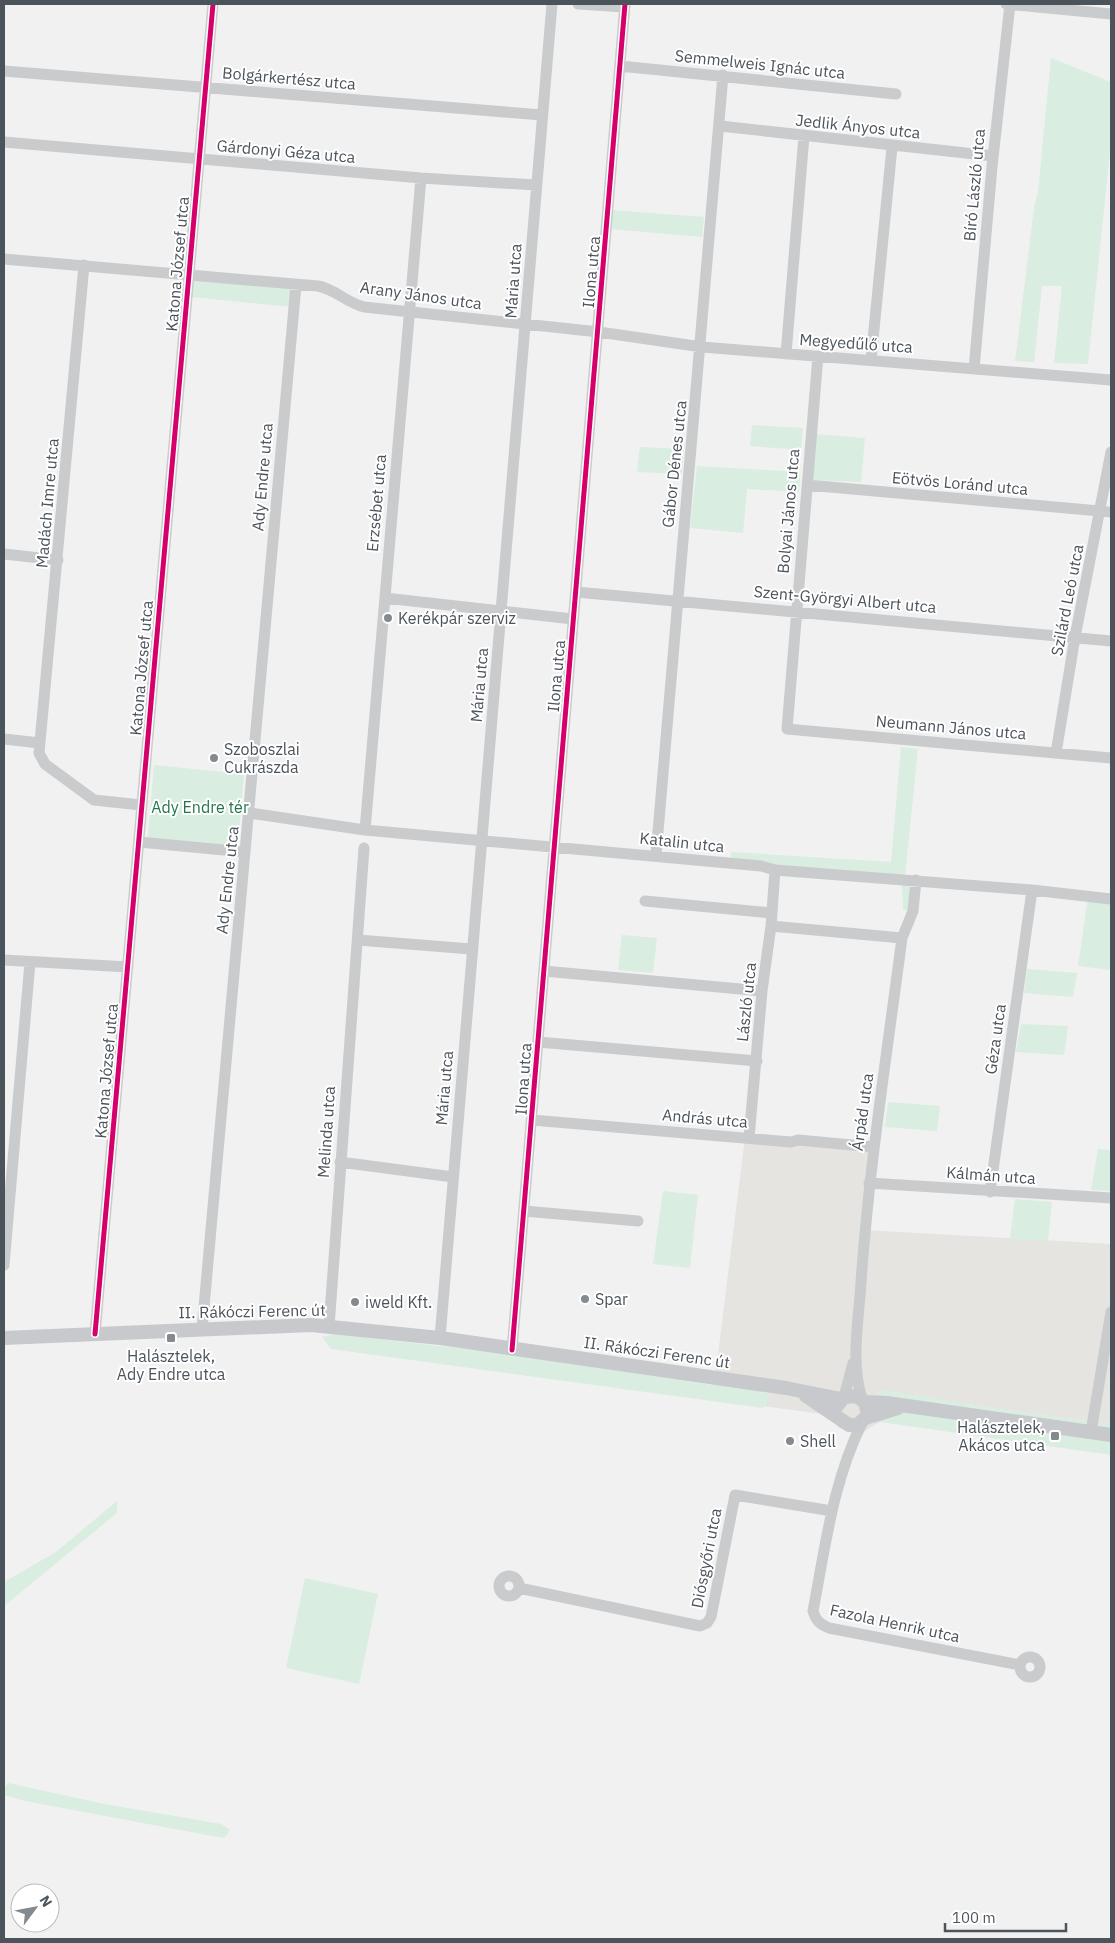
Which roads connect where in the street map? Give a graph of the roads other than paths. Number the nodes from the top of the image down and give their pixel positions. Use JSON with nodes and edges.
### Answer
{"nodes":[{"id":1,"x":214,"y":4,"type":"edge"},
{"id":2,"x":552,"y":4,"type":"edge"},
{"id":3,"x":578,"y":4,"type":"edge"},
{"id":4,"x":1006,"y":4,"type":"edge"},
{"id":5,"x":1010,"y":4,"type":"edge"},
{"id":6,"x":625,"y":6,"type":"edge"},
{"id":7,"x":1111,"y":14,"type":"edge"},
{"id":8,"x":620,"y":66,"type":"junction"},
{"id":9,"x":4,"y":71,"type":"edge"},
{"id":10,"x":723,"y":76,"type":"junction"},
{"id":11,"x":206,"y":87,"type":"junction"},
{"id":12,"x":896,"y":94,"type":"dead end"},
{"id":13,"x":542,"y":115,"type":"junction"},
{"id":14,"x":720,"y":126,"type":"junction"},
{"id":15,"x":804,"y":136,"type":"junction"},
{"id":16,"x":4,"y":142,"type":"edge"},
{"id":17,"x":892,"y":147,"type":"junction"},
{"id":18,"x":993,"y":156,"type":"junction"},
{"id":19,"x":199,"y":160,"type":"junction"},
{"id":20,"x":421,"y":178,"type":"junction"},
{"id":21,"x":536,"y":185,"type":"junction"},
{"id":22,"x":4,"y":259,"type":"edge"},
{"id":23,"x":84,"y":265,"type":"junction"},
{"id":24,"x":188,"y":274,"type":"junction"},
{"id":25,"x":296,"y":285,"type":"junction"},
{"id":26,"x":408,"y":312,"type":"junction"},
{"id":27,"x":526,"y":324,"type":"junction"},
{"id":28,"x":599,"y":332,"type":"junction"},
{"id":29,"x":702,"y":347,"type":"junction"},
{"id":30,"x":786,"y":354,"type":"junction"},
{"id":31,"x":818,"y":356,"type":"junction"},
{"id":32,"x":871,"y":360,"type":"junction"},
{"id":33,"x":974,"y":369,"type":"junction"},
{"id":34,"x":1111,"y":380,"type":"edge"},
{"id":35,"x":1111,"y":452,"type":"edge"},
{"id":36,"x":807,"y":485,"type":"junction"},
{"id":37,"x":1106,"y":512,"type":"edge"},
{"id":38,"x":4,"y":554,"type":"edge"},
{"id":39,"x":58,"y":560,"type":"junction"},
{"id":40,"x":576,"y":592,"type":"junction"},
{"id":41,"x":385,"y":598,"type":"junction"},
{"id":42,"x":677,"y":600,"type":"junction"},
{"id":43,"x":796,"y":611,"type":"junction"},
{"id":44,"x":502,"y":612,"type":"junction"},
{"id":45,"x":574,"y":619,"type":"junction"},
{"id":46,"x":1076,"y":637,"type":"junction"},
{"id":47,"x":1111,"y":641,"type":"edge"},
{"id":48,"x":787,"y":729,"type":"joint"},
{"id":49,"x":4,"y":739,"type":"edge"},
{"id":50,"x":40,"y":743,"type":"junction"},
{"id":51,"x":1056,"y":753,"type":"junction"},
{"id":52,"x":1111,"y":758,"type":"edge"},
{"id":53,"x":142,"y":804,"type":"junction"},
{"id":54,"x":250,"y":813,"type":"junction"},
{"id":55,"x":365,"y":830,"type":"junction"},
{"id":56,"x":481,"y":840,"type":"junction"},
{"id":57,"x":139,"y":842,"type":"junction"},
{"id":58,"x":554,"y":847,"type":"junction"},
{"id":59,"x":364,"y":848,"type":"dead end"},
{"id":60,"x":245,"y":852,"type":"junction"},
{"id":61,"x":656,"y":855,"type":"junction"},
{"id":62,"x":775,"y":870,"type":"junction"},
{"id":63,"x":916,"y":880,"type":"junction"},
{"id":64,"x":1032,"y":890,"type":"junction"},
{"id":65,"x":1111,"y":899,"type":"edge"},
{"id":66,"x":645,"y":901,"type":"dead end"},
{"id":67,"x":772,"y":914,"type":"junction"},
{"id":68,"x":771,"y":926,"type":"junction"},
{"id":69,"x":902,"y":938,"type":"junction"},
{"id":70,"x":358,"y":940,"type":"junction"},
{"id":71,"x":472,"y":949,"type":"junction"},
{"id":72,"x":4,"y":960,"type":"edge"},
{"id":73,"x":30,"y":962,"type":"junction"},
{"id":74,"x":128,"y":967,"type":"junction"},
{"id":75,"x":544,"y":971,"type":"junction"},
{"id":76,"x":762,"y":991,"type":"junction"},
{"id":77,"x":538,"y":1042,"type":"junction"},
{"id":78,"x":757,"y":1061,"type":"junction"},
{"id":79,"x":532,"y":1120,"type":"junction"},
{"id":80,"x":749,"y":1138,"type":"junction"},
{"id":81,"x":874,"y":1147,"type":"junction"},
{"id":82,"x":340,"y":1162,"type":"junction"},
{"id":83,"x":453,"y":1177,"type":"junction"},
{"id":84,"x":869,"y":1183,"type":"junction"},
{"id":85,"x":990,"y":1192,"type":"junction"},
{"id":86,"x":1111,"y":1198,"type":"edge"},
{"id":87,"x":524,"y":1211,"type":"junction"},
{"id":88,"x":638,"y":1222,"type":"dead end"},
{"id":89,"x":4,"y":1264,"type":"edge"},
{"id":90,"x":1111,"y":1312,"type":"edge"},
{"id":91,"x":329,"y":1326,"type":"junction"},
{"id":92,"x":202,"y":1329,"type":"junction"},
{"id":93,"x":96,"y":1334,"type":"junction"},
{"id":94,"x":4,"y":1338,"type":"edge"},
{"id":95,"x":440,"y":1338,"type":"junction"},
{"id":96,"x":512,"y":1350,"type":"junction"},
{"id":97,"x":856,"y":1352,"type":"junction"},
{"id":98,"x":796,"y":1390,"type":"junction"},
{"id":99,"x":843,"y":1398,"type":"junction"},
{"id":100,"x":864,"y":1400,"type":"junction"},
{"id":101,"x":909,"y":1406,"type":"junction"},
{"id":102,"x":841,"y":1420,"type":"junction"},
{"id":103,"x":863,"y":1421,"type":"junction"},
{"id":104,"x":1091,"y":1432,"type":"junction"},
{"id":105,"x":1111,"y":1435,"type":"edge"},
{"id":106,"x":848,"y":1452,"type":"junction"},
{"id":107,"x":832,"y":1511,"type":"junction"},
{"id":108,"x":519,"y":1588,"type":"dead end"},
{"id":109,"x":1020,"y":1665,"type":"dead end"}],
"edges":[{"from":1,"to":11,"type":"street","name":"Katona József utca"},
{"from":2,"to":13,"type":"street","name":"Mária utca"},
{"from":3,"to":6,"type":"street"},
{"from":4,"to":5,"type":"street"},
{"from":5,"to":7,"type":"street"},
{"from":5,"to":18,"type":"street","name":"Bíró László utca"},
{"from":6,"to":8,"type":"street","name":"Ilona utca"},
{"from":8,"to":10,"type":"street","name":"Semmelweis Ignác utca"},
{"from":8,"to":28,"type":"street","name":"Ilona utca"},
{"from":9,"to":11,"type":"street","name":"Bolgárkertész utca"},
{"from":10,"to":12,"type":"street","name":"Semmelweis Ignác utca"},
{"from":10,"to":14,"type":"street","name":"Gábor Dénes utca"},
{"from":11,"to":13,"type":"street","name":"Bolgárkertész utca"},
{"from":11,"to":19,"type":"street","name":"Katona József utca"},
{"from":13,"to":21,"type":"street","name":"Mária utca"},
{"from":14,"to":15,"type":"street","name":"Jedlik Ányos utca"},
{"from":14,"to":29,"type":"street","name":"Gábor Dénes utca"},
{"from":15,"to":17,"type":"street","name":"Jedlik Ányos utca"},
{"from":15,"to":30,"type":"street"},
{"from":16,"to":19,"type":"street","name":"Gárdonyi Géza utca"},
{"from":17,"to":18,"type":"street","name":"Jedlik Ányos utca"},
{"from":17,"to":32,"type":"street"},
{"from":18,"to":33,"type":"street","name":"Bíró László utca"},
{"from":19,"to":20,"type":"street","name":"Gárdonyi Géza utca"},
{"from":19,"to":24,"type":"street","name":"Katona József utca"},
{"from":20,"to":21,"type":"street","name":"Gárdonyi Géza utca"},
{"from":20,"to":26,"type":"street","name":"Erzsébet utca"},
{"from":21,"to":27,"type":"street","name":"Mária utca"},
{"from":22,"to":23,"type":"street","name":"Arany János utca"},
{"from":23,"to":24,"type":"street","name":"Arany János utca"},
{"from":23,"to":39,"type":"street","name":"Madách Imre utca"},
{"from":24,"to":25,"type":"street","name":"Arany János utca"},
{"from":24,"to":53,"type":"street","name":"Katona József utca"},
{"from":25,"to":26,"type":"street","name":"Arany János utca"},
{"from":25,"to":54,"type":"street","name":"Ady Endre utca"},
{"from":26,"to":27,"type":"street","name":"Arany János utca"},
{"from":26,"to":41,"type":"street","name":"Erzsébet utca"},
{"from":27,"to":28,"type":"street","name":"Arany János utca"},
{"from":27,"to":44,"type":"street","name":"Mária utca"},
{"from":28,"to":29,"type":"street","name":"Megyedűlő utca"},
{"from":28,"to":40,"type":"street","name":"Ilona utca"},
{"from":29,"to":30,"type":"street","name":"Megyedűlő utca"},
{"from":29,"to":42,"type":"street","name":"Gábor Dénes utca"},
{"from":30,"to":31,"type":"street","name":"Megyedűlő utca"},
{"from":31,"to":32,"type":"street","name":"Megyedűlő utca"},
{"from":31,"to":36,"type":"street","name":"Bolyai János utca"},
{"from":32,"to":33,"type":"street","name":"Megyedűlő utca"},
{"from":33,"to":34,"type":"street","name":"Megyedűlő utca"},
{"from":35,"to":37,"type":"street","name":"Szilárd Leó utca"},
{"from":36,"to":37,"type":"street","name":"Eötvös Loránd utca"},
{"from":36,"to":43,"type":"street","name":"Bolyai János utca"},
{"from":37,"to":46,"type":"street","name":"Szilárd Leó utca"},
{"from":38,"to":39,"type":"street"},
{"from":39,"to":50,"type":"street","name":"Madách Imre utca"},
{"from":40,"to":42,"type":"street","name":"Szent-Györgyi Albert utca"},
{"from":40,"to":45,"type":"street","name":"Ilona utca"},
{"from":41,"to":44,"type":"street"},
{"from":41,"to":55,"type":"street","name":"Erzsébet utca"},
{"from":42,"to":43,"type":"street","name":"Szent-Györgyi Albert utca"},
{"from":42,"to":61,"type":"street","name":"Gábor Dénes utca"},
{"from":43,"to":46,"type":"street","name":"Szent-Györgyi Albert utca"},
{"from":43,"to":48,"type":"street","name":"Bolyai János utca"},
{"from":44,"to":45,"type":"street"},
{"from":44,"to":56,"type":"street","name":"Mária utca"},
{"from":45,"to":58,"type":"street","name":"Ilona utca"},
{"from":46,"to":47,"type":"street","name":"Szent-Györgyi Albert utca"},
{"from":46,"to":51,"type":"street","name":"Szilárd Leó utca"},
{"from":48,"to":51,"type":"street","name":"Neumann János utca"},
{"from":49,"to":50,"type":"street"},
{"from":50,"to":53,"type":"street"},
{"from":51,"to":52,"type":"street","name":"Neumann János utca"},
{"from":53,"to":57,"type":"street","name":"Katona József utca"},
{"from":54,"to":55,"type":"street","name":"Katalin utca"},
{"from":54,"to":60,"type":"street","name":"Ady Endre utca"},
{"from":55,"to":56,"type":"street","name":"Katalin utca"},
{"from":56,"to":58,"type":"street","name":"Katalin utca"},
{"from":56,"to":71,"type":"street","name":"Mária utca"},
{"from":57,"to":60,"type":"street"},
{"from":57,"to":74,"type":"street","name":"Katona József utca"},
{"from":58,"to":61,"type":"street","name":"Katalin utca"},
{"from":58,"to":75,"type":"street","name":"Ilona utca"},
{"from":59,"to":70,"type":"street","name":"Melinda utca"},
{"from":60,"to":92,"type":"street","name":"Ady Endre utca"},
{"from":61,"to":62,"type":"street","name":"Katalin utca"},
{"from":62,"to":63,"type":"street","name":"Katalin utca"},
{"from":62,"to":67,"type":"street","name":"László utca"},
{"from":63,"to":64,"type":"street","name":"Katalin utca"},
{"from":63,"to":69,"type":"street","name":"Árpád utca"},
{"from":64,"to":65,"type":"street","name":"Katalin utca"},
{"from":64,"to":85,"type":"street","name":"Géza utca"},
{"from":66,"to":67,"type":"street"},
{"from":67,"to":68,"type":"street","name":"László utca"},
{"from":68,"to":69,"type":"street"},
{"from":68,"to":76,"type":"street","name":"László utca"},
{"from":69,"to":81,"type":"street","name":"Árpád utca"},
{"from":70,"to":71,"type":"street"},
{"from":70,"to":82,"type":"street","name":"Melinda utca"},
{"from":71,"to":83,"type":"street","name":"Mária utca"},
{"from":72,"to":73,"type":"street"},
{"from":73,"to":74,"type":"street"},
{"from":73,"to":89,"type":"street"},
{"from":74,"to":93,"type":"street","name":"Katona József utca"},
{"from":75,"to":76,"type":"street"},
{"from":75,"to":77,"type":"street","name":"Ilona utca"},
{"from":76,"to":78,"type":"street","name":"László utca"},
{"from":77,"to":78,"type":"street"},
{"from":77,"to":79,"type":"street","name":"Ilona utca"},
{"from":78,"to":80,"type":"street","name":"László utca"},
{"from":79,"to":80,"type":"street","name":"András utca"},
{"from":79,"to":87,"type":"street","name":"Ilona utca"},
{"from":80,"to":81,"type":"street","name":"András utca"},
{"from":81,"to":84,"type":"street","name":"Árpád utca"},
{"from":82,"to":83,"type":"street"},
{"from":82,"to":91,"type":"street","name":"Melinda utca"},
{"from":83,"to":95,"type":"street","name":"Mária utca"},
{"from":84,"to":85,"type":"street","name":"Kálmán utca"},
{"from":84,"to":97,"type":"street","name":"Árpád utca"},
{"from":85,"to":86,"type":"street","name":"Kálmán utca"},
{"from":87,"to":88,"type":"street"},
{"from":87,"to":96,"type":"street","name":"Ilona utca"},
{"from":90,"to":104,"type":"street"},
{"from":91,"to":92,"type":"main road","name":"II. Rákóczi Ferenc út"},
{"from":91,"to":95,"type":"main road","name":"II. Rákóczi Ferenc út"},
{"from":92,"to":93,"type":"main road","name":"II. Rákóczi Ferenc út"},
{"from":93,"to":94,"type":"main road","name":"II. Rákóczi Ferenc út"},
{"from":95,"to":96,"type":"main road","name":"II. Rákóczi Ferenc út"},
{"from":96,"to":98,"type":"main road","name":"II. Rákóczi Ferenc út"},
{"from":97,"to":99,"type":"street","name":"Árpád utca"},
{"from":97,"to":100,"type":"street","name":"Árpád utca"},
{"from":98,"to":99,"type":"main road","name":"II. Rákóczi Ferenc út"},
{"from":98,"to":102,"type":"main road","name":"II. Rákóczi Ferenc út"},
{"from":99,"to":100,"type":"main road","name":"II. Rákóczi Ferenc út"},
{"from":99,"to":102,"type":"main road"},
{"from":100,"to":101,"type":"main road","name":"II. Rákóczi Ferenc út"},
{"from":100,"to":103,"type":"main road"},
{"from":101,"to":103,"type":"main road","name":"II. Rákóczi Ferenc út"},
{"from":101,"to":104,"type":"main road","name":"II. Rákóczi Ferenc út"},
{"from":102,"to":103,"type":"main road","name":"II. Rákóczi Ferenc út"},
{"from":102,"to":106,"type":"street"},
{"from":103,"to":106,"type":"street"},
{"from":104,"to":105,"type":"main road","name":"II. Rákóczi Ferenc út"},
{"from":106,"to":107,"type":"street","name":"Fazola Henrik utca"},
{"from":107,"to":108,"type":"street","name":"Diósgyőri utca"},
{"from":107,"to":109,"type":"street","name":"Fazola Henrik utca"}]}
